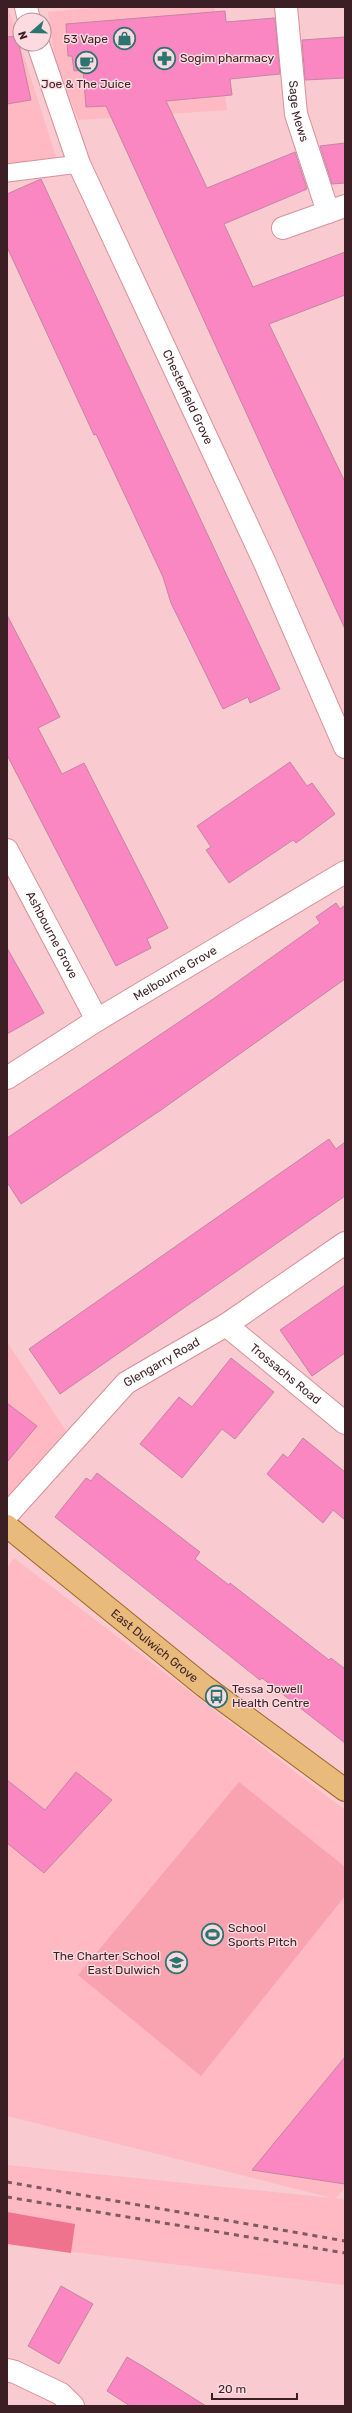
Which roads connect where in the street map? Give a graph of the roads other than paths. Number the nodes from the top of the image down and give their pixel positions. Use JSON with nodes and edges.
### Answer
{"nodes":[{"id":1,"x":286,"y":7,"type":"edge"},
{"id":2,"x":41,"y":52,"type":"edge"},
{"id":3,"x":79,"y":164,"type":"junction"},
{"id":4,"x":7,"y":173,"type":"edge"},
{"id":5,"x":336,"y":209,"type":"edge"},
{"id":6,"x":283,"y":228,"type":"dead end"},
{"id":7,"x":345,"y":747,"type":"edge"},
{"id":8,"x":7,"y":850,"type":"edge"},
{"id":9,"x":345,"y":872,"type":"edge"},
{"id":10,"x":97,"y":1020,"type":"junction"},
{"id":11,"x":7,"y":1078,"type":"edge"},
{"id":12,"x":345,"y":1243,"type":"edge"},
{"id":13,"x":226,"y":1325,"type":"junction"},
{"id":14,"x":345,"y":1422,"type":"edge"},
{"id":15,"x":7,"y":1515,"type":"edge"},
{"id":16,"x":7,"y":1526,"type":"edge"},
{"id":17,"x":345,"y":1790,"type":"edge"},
{"id":18,"x":7,"y":2370,"type":"edge"},
{"id":19,"x":73,"y":2406,"type":"edge"}],
"edges":[{"from":1,"to":5,"type":"street","name":"Sage Mews"},
{"from":2,"to":3,"type":"street","name":"Chesterfield Grove"},
{"from":3,"to":4,"type":"lane"},
{"from":3,"to":7,"type":"street","name":"Chesterfield Grove"},
{"from":5,"to":6,"type":"street","name":"Sage Mews"},
{"from":8,"to":10,"type":"street","name":"Ashbourne Grove"},
{"from":9,"to":10,"type":"street","name":"Melbourne Grove"},
{"from":10,"to":11,"type":"street","name":"Melbourne Grove"},
{"from":12,"to":13,"type":"street","name":"Glengarry Road"},
{"from":13,"to":14,"type":"street","name":"Trossachs Road"},
{"from":13,"to":15,"type":"street","name":"Glengarry Road"},
{"from":16,"to":17,"type":"main road","name":"East Dulwich Grove"},
{"from":18,"to":19,"type":"street"}]}
